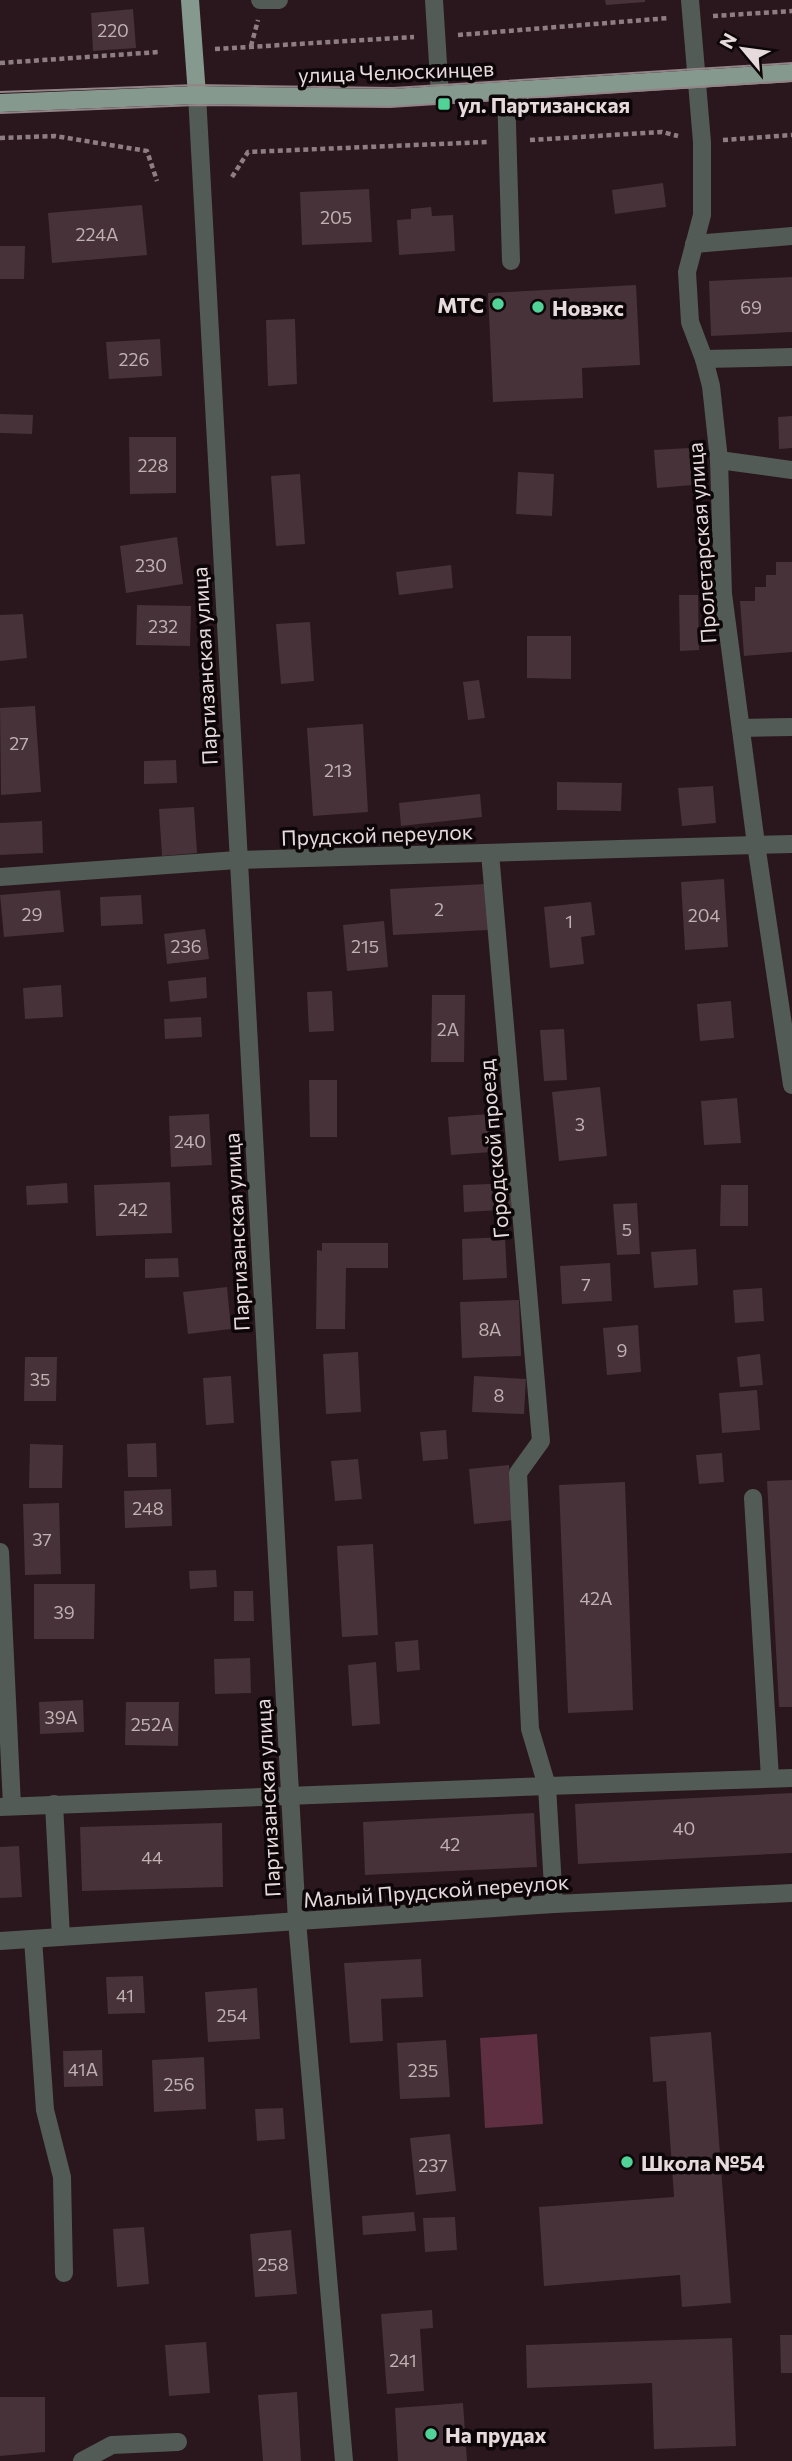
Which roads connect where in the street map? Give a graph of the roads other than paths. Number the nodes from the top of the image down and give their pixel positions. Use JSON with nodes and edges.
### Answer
{"nodes":[{"id":1,"x":190,"y":0,"type":"edge"},
{"id":2,"x":260,"y":0,"type":"edge"},
{"id":3,"x":279,"y":0,"type":"edge"},
{"id":4,"x":434,"y":0,"type":"edge"},
{"id":5,"x":691,"y":8,"type":"edge"},
{"id":6,"x":792,"y":73,"type":"edge"},
{"id":7,"x":698,"y":79,"type":"junction"},
{"id":8,"x":792,"y":80,"type":"edge"},
{"id":9,"x":506,"y":91,"type":"junction"},
{"id":10,"x":440,"y":95,"type":"junction"},
{"id":11,"x":197,"y":96,"type":"junction"},
{"id":12,"x":0,"y":103,"type":"edge"},
{"id":13,"x":792,"y":236,"type":"edge"},
{"id":14,"x":694,"y":244,"type":"junction"},
{"id":15,"x":511,"y":261,"type":"dead end"},
{"id":16,"x":792,"y":357,"type":"edge"},
{"id":17,"x":704,"y":359,"type":"junction"},
{"id":18,"x":719,"y":460,"type":"junction"},
{"id":19,"x":792,"y":470,"type":"edge"},
{"id":20,"x":792,"y":727,"type":"edge"},
{"id":21,"x":741,"y":728,"type":"junction"},
{"id":22,"x":755,"y":844,"type":"junction"},
{"id":23,"x":792,"y":844,"type":"edge"},
{"id":24,"x":490,"y":853,"type":"junction"},
{"id":25,"x":237,"y":860,"type":"junction"},
{"id":26,"x":0,"y":877,"type":"edge"},
{"id":27,"x":792,"y":1085,"type":"edge"},
{"id":28,"x":753,"y":1498,"type":"dead end"},
{"id":29,"x":0,"y":1552,"type":"edge"},
{"id":30,"x":792,"y":1777,"type":"edge"},
{"id":31,"x":770,"y":1778,"type":"junction"},
{"id":32,"x":547,"y":1786,"type":"junction"},
{"id":33,"x":290,"y":1796,"type":"junction"},
{"id":34,"x":54,"y":1804,"type":"junction"},
{"id":35,"x":6,"y":1807,"type":"edge"},
{"id":36,"x":792,"y":1893,"type":"edge"},
{"id":37,"x":554,"y":1904,"type":"junction"},
{"id":38,"x":297,"y":1922,"type":"junction"},
{"id":39,"x":61,"y":1937,"type":"junction"},
{"id":40,"x":33,"y":1939,"type":"junction"},
{"id":41,"x":0,"y":1941,"type":"edge"},
{"id":42,"x":64,"y":2273,"type":"dead end"},
{"id":43,"x":178,"y":2442,"type":"dead end"},
{"id":44,"x":82,"y":2461,"type":"edge"},
{"id":45,"x":344,"y":2461,"type":"edge"}],
"edges":[{"from":1,"to":11,"type":"main road","name":"Партизанская улица"},
{"from":2,"to":3,"type":"street"},
{"from":4,"to":10,"type":"street"},
{"from":5,"to":7,"type":"street","name":"Пролетарская улица"},
{"from":6,"to":7,"type":"main road","name":"улица Челюскинцев"},
{"from":6,"to":8,"type":"street"},
{"from":7,"to":9,"type":"main road","name":"улица Челюскинцев"},
{"from":7,"to":14,"type":"street","name":"Пролетарская улица"},
{"from":9,"to":10,"type":"main road","name":"улица Челюскинцев"},
{"from":9,"to":15,"type":"street"},
{"from":10,"to":11,"type":"main road","name":"улица Челюскинцев"},
{"from":11,"to":12,"type":"main road","name":"улица Челюскинцев"},
{"from":11,"to":25,"type":"street","name":"Партизанская улица"},
{"from":13,"to":14,"type":"street"},
{"from":14,"to":17,"type":"street","name":"Пролетарская улица"},
{"from":16,"to":17,"type":"street"},
{"from":17,"to":18,"type":"street","name":"Пролетарская улица"},
{"from":18,"to":19,"type":"street"},
{"from":18,"to":21,"type":"street","name":"Пролетарская улица"},
{"from":20,"to":21,"type":"street"},
{"from":21,"to":22,"type":"street","name":"Пролетарская улица"},
{"from":22,"to":23,"type":"street","name":"Прудской переулок"},
{"from":22,"to":24,"type":"street","name":"Прудской переулок"},
{"from":22,"to":27,"type":"street","name":"Пролетарская улица"},
{"from":24,"to":25,"type":"street","name":"Прудской переулок"},
{"from":24,"to":32,"type":"street","name":"Городской проезд"},
{"from":25,"to":26,"type":"street","name":"Прудской переулок"},
{"from":25,"to":33,"type":"street","name":"Партизанская улица"},
{"from":28,"to":31,"type":"street"},
{"from":29,"to":35,"type":"street"},
{"from":30,"to":31,"type":"street"},
{"from":31,"to":32,"type":"street"},
{"from":32,"to":33,"type":"street"},
{"from":32,"to":37,"type":"street"},
{"from":33,"to":34,"type":"street"},
{"from":33,"to":38,"type":"street","name":"Партизанская улица"},
{"from":34,"to":35,"type":"street"},
{"from":34,"to":39,"type":"street"},
{"from":36,"to":37,"type":"street","name":"Малый Прудской переулок"},
{"from":37,"to":38,"type":"street","name":"Малый Прудской переулок"},
{"from":38,"to":39,"type":"street","name":"Малый Прудской переулок"},
{"from":38,"to":45,"type":"street","name":"Партизанская улица"},
{"from":39,"to":40,"type":"street","name":"Малый Прудской переулок"},
{"from":40,"to":41,"type":"street","name":"Малый Прудской переулок"},
{"from":40,"to":42,"type":"street"},
{"from":43,"to":44,"type":"street"}]}
